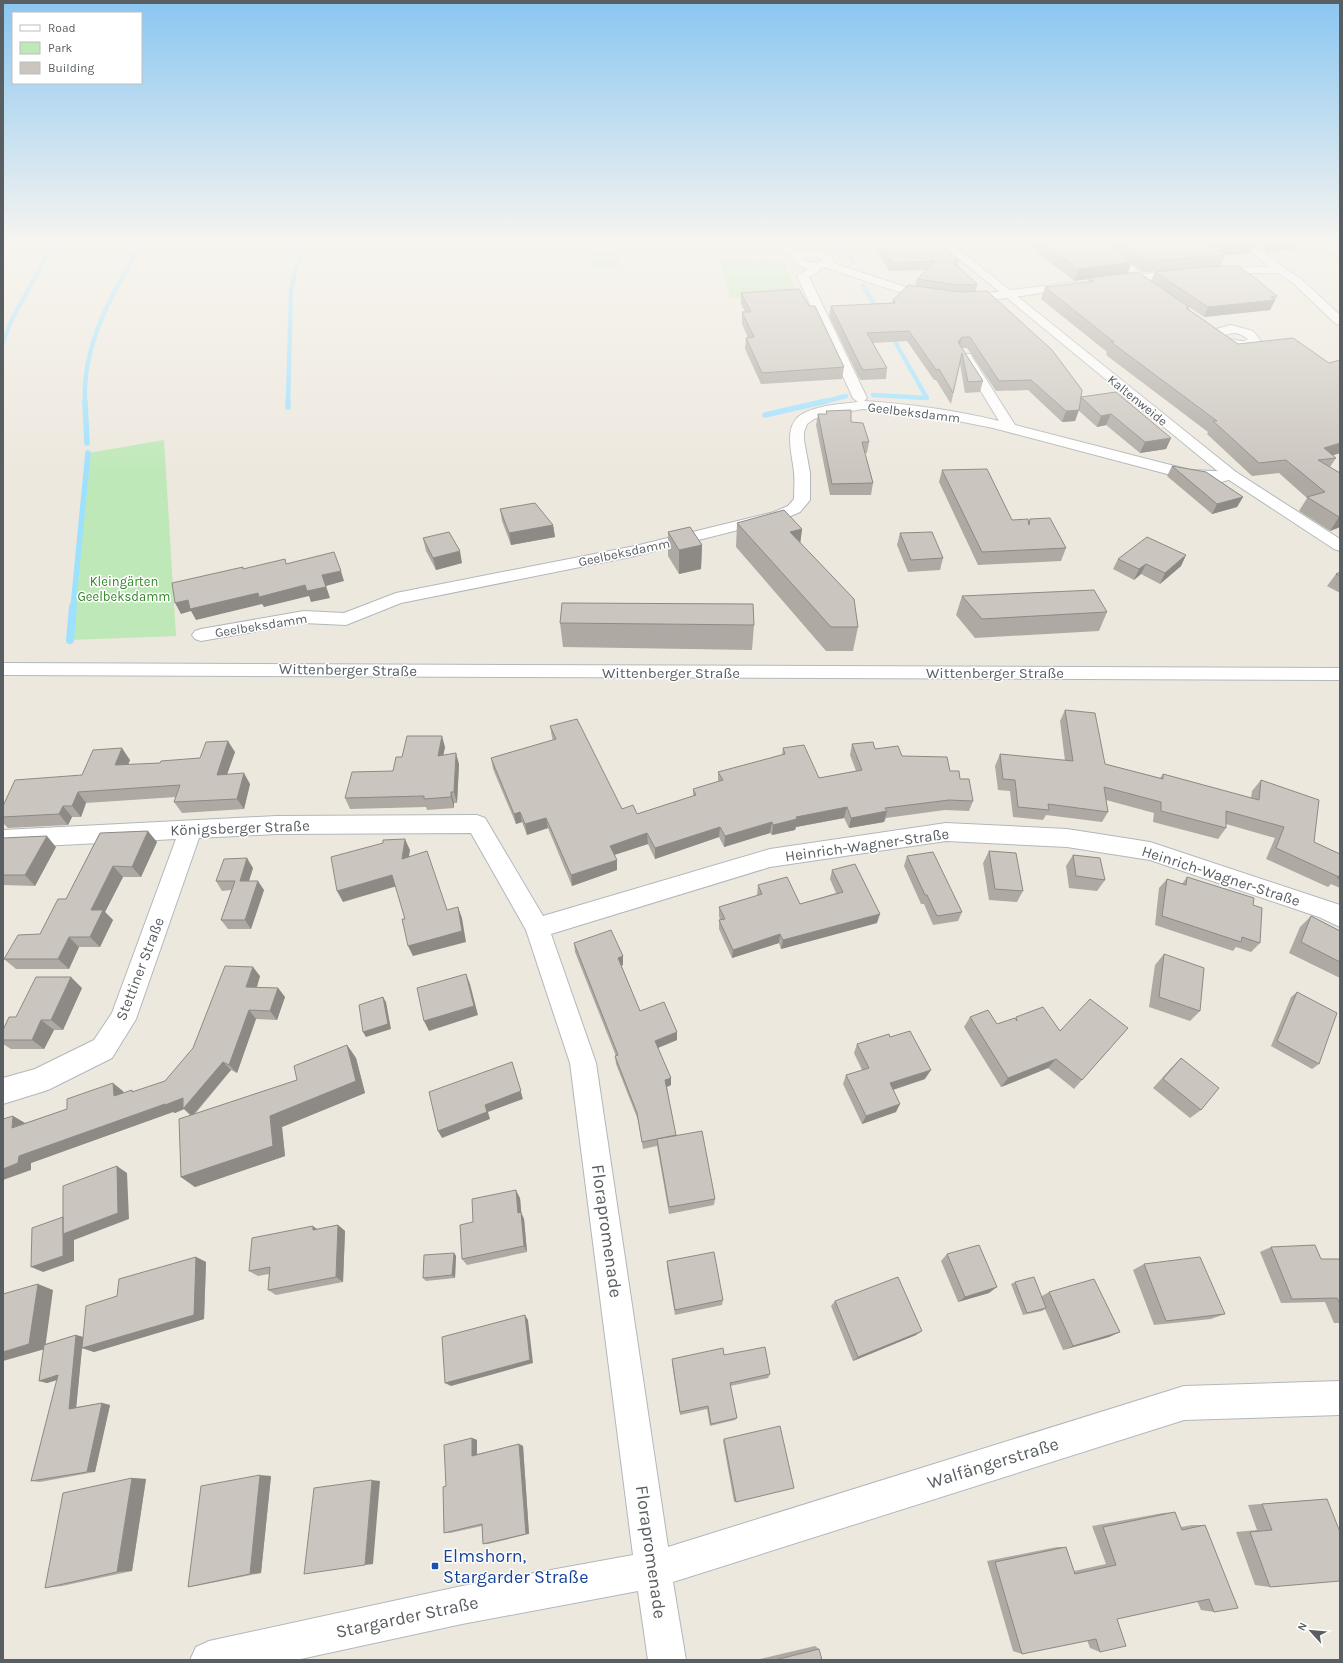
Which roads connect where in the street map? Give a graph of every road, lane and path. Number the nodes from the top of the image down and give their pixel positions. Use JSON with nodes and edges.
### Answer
{"nodes":[{"id":1,"x":824,"y":321,"type":"edge"},
{"id":2,"x":1040,"y":321,"type":"edge"},
{"id":3,"x":1204,"y":325,"type":"edge"},
{"id":4,"x":1217,"y":334,"type":"edge"},
{"id":5,"x":963,"y":352,"type":"edge"},
{"id":6,"x":860,"y":398,"type":"dead end"},
{"id":7,"x":1010,"y":428,"type":"junction"},
{"id":8,"x":1231,"y":475,"type":"junction"},
{"id":9,"x":1340,"y":546,"type":"edge"},
{"id":10,"x":201,"y":635,"type":"dead end"},
{"id":11,"x":3,"y":669,"type":"edge"},
{"id":12,"x":1340,"y":674,"type":"edge"},
{"id":13,"x":477,"y":824,"type":"joint"},
{"id":14,"x":191,"y":829,"type":"junction"},
{"id":15,"x":3,"y":839,"type":"edge"},
{"id":16,"x":1340,"y":916,"type":"edge"},
{"id":17,"x":537,"y":928,"type":"junction"},
{"id":18,"x":3,"y":1091,"type":"edge"},
{"id":19,"x":1340,"y":1398,"type":"edge"},
{"id":20,"x":653,"y":1570,"type":"junction"},
{"id":21,"x":208,"y":1660,"type":"edge"},
{"id":22,"x":667,"y":1660,"type":"edge"}],
"edges":[{"from":1,"to":6,"type":"street"},
{"from":2,"to":8,"type":"street","name":"Kaltenweide"},
{"from":3,"to":4,"type":"street"},
{"from":5,"to":7,"type":"street"},
{"from":7,"to":8,"type":"street","name":"Geelbeksdamm"},
{"from":7,"to":10,"type":"street","name":"Geelbeksdamm"},
{"from":8,"to":9,"type":"street","name":"Kaltenweide"},
{"from":11,"to":12,"type":"street","name":"Wittenberger Straße"},
{"from":13,"to":14,"type":"street","name":"Königsberger Straße"},
{"from":13,"to":17,"type":"street","name":"Florapromenade"},
{"from":14,"to":15,"type":"street","name":"Königsberger Straße"},
{"from":14,"to":18,"type":"street","name":"Stettiner Straße"},
{"from":16,"to":17,"type":"street","name":"Heinrich-Wagner-Straße"},
{"from":17,"to":20,"type":"street","name":"Florapromenade"},
{"from":19,"to":20,"type":"street","name":"Walfängerstraße"},
{"from":20,"to":21,"type":"street","name":"Stargarder Straße"},
{"from":20,"to":22,"type":"street","name":"Florapromenade"}]}
